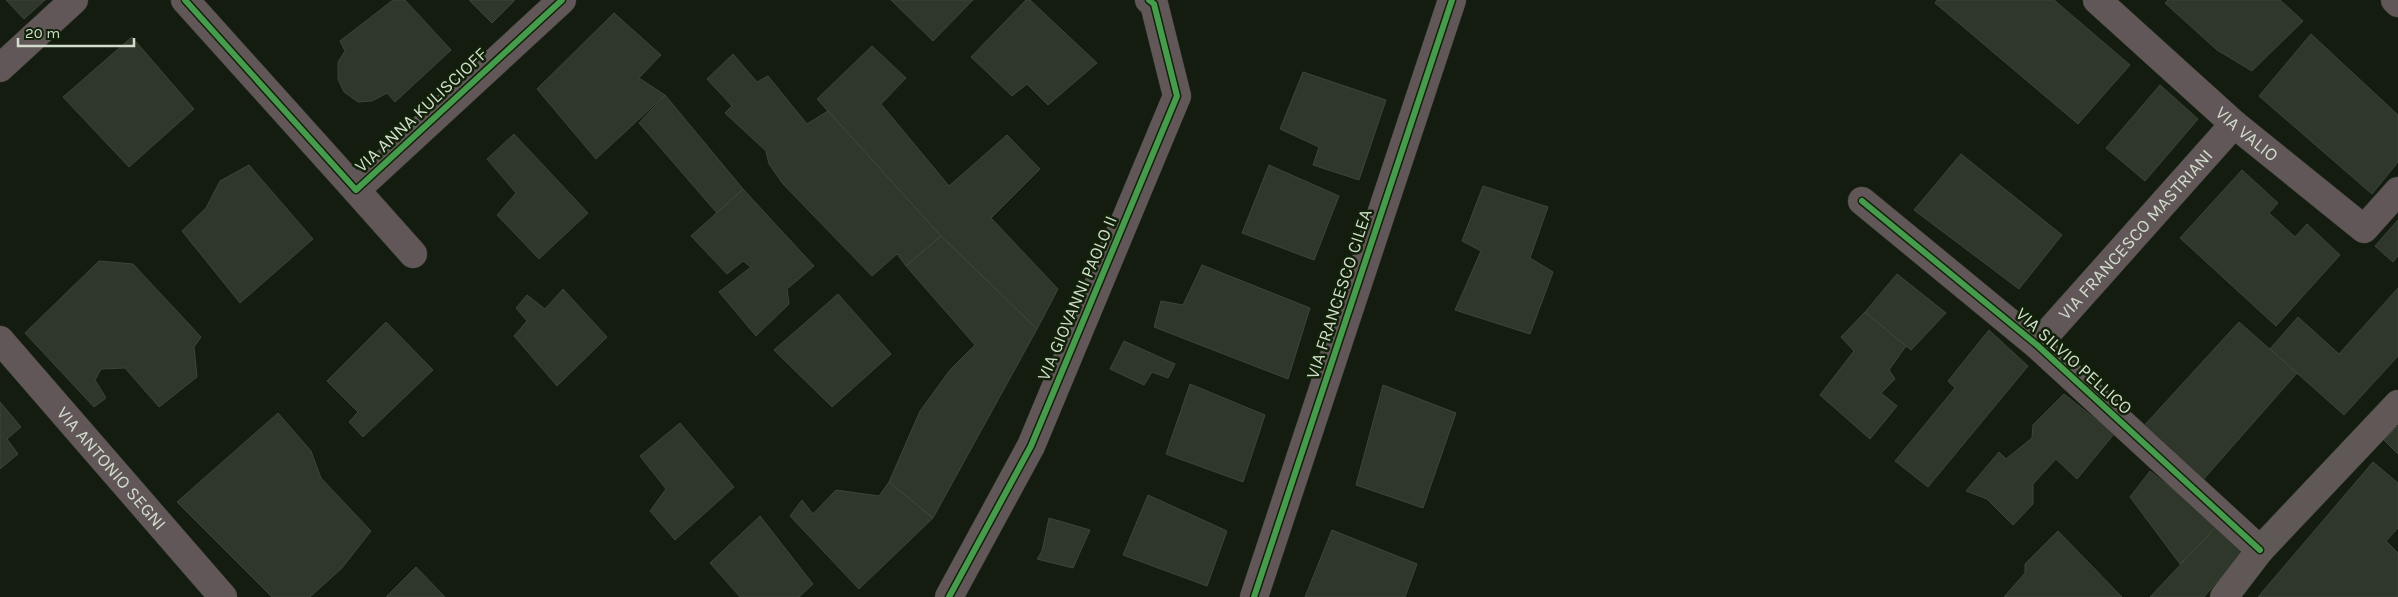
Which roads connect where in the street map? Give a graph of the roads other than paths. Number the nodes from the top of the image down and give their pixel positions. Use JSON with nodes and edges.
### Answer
{"nodes":[{"id":1,"x":74,"y":0,"type":"edge"},
{"id":2,"x":185,"y":0,"type":"edge"},
{"id":3,"x":562,"y":0,"type":"edge"},
{"id":4,"x":1150,"y":0,"type":"edge"},
{"id":5,"x":1452,"y":0,"type":"edge"},
{"id":6,"x":2097,"y":0,"type":"edge"},
{"id":7,"x":0,"y":68,"type":"edge"},
{"id":8,"x":2234,"y":124,"type":"junction"},
{"id":9,"x":356,"y":190,"type":"junction"},
{"id":10,"x":2398,"y":191,"type":"edge"},
{"id":11,"x":1862,"y":202,"type":"dead end"},
{"id":12,"x":413,"y":254,"type":"dead end"},
{"id":13,"x":0,"y":340,"type":"edge"},
{"id":14,"x":2037,"y":345,"type":"junction"},
{"id":15,"x":2398,"y":404,"type":"edge"},
{"id":16,"x":2260,"y":550,"type":"junction"},
{"id":17,"x":223,"y":597,"type":"edge"},
{"id":18,"x":949,"y":597,"type":"edge"},
{"id":19,"x":1254,"y":597,"type":"edge"},
{"id":20,"x":2224,"y":597,"type":"edge"}],
"edges":[{"from":1,"to":7,"type":"street"},
{"from":2,"to":9,"type":"street","name":"VIA ANNA KULISCIOFF"},
{"from":3,"to":9,"type":"street","name":"VIA ANNA KULISCIOFF"},
{"from":4,"to":18,"type":"street","name":"VIA GIOVANNI PAOLO II"},
{"from":5,"to":19,"type":"street","name":"VIA FRANCESCO CILEA"},
{"from":6,"to":8,"type":"street","name":"VIA VALIO"},
{"from":8,"to":10,"type":"street","name":"VIA VALIO"},
{"from":8,"to":14,"type":"street","name":"VIA FRANCESCO MASTRIANI"},
{"from":9,"to":12,"type":"street","name":"VIA ANNA KULISCIOFF"},
{"from":11,"to":14,"type":"street","name":"VIA SILVIO PELLICO"},
{"from":13,"to":17,"type":"street","name":"VIA ANTONIO SEGNI"},
{"from":14,"to":16,"type":"street","name":"VIA SILVIO PELLICO"},
{"from":15,"to":16,"type":"main road"},
{"from":16,"to":20,"type":"main road"}]}
